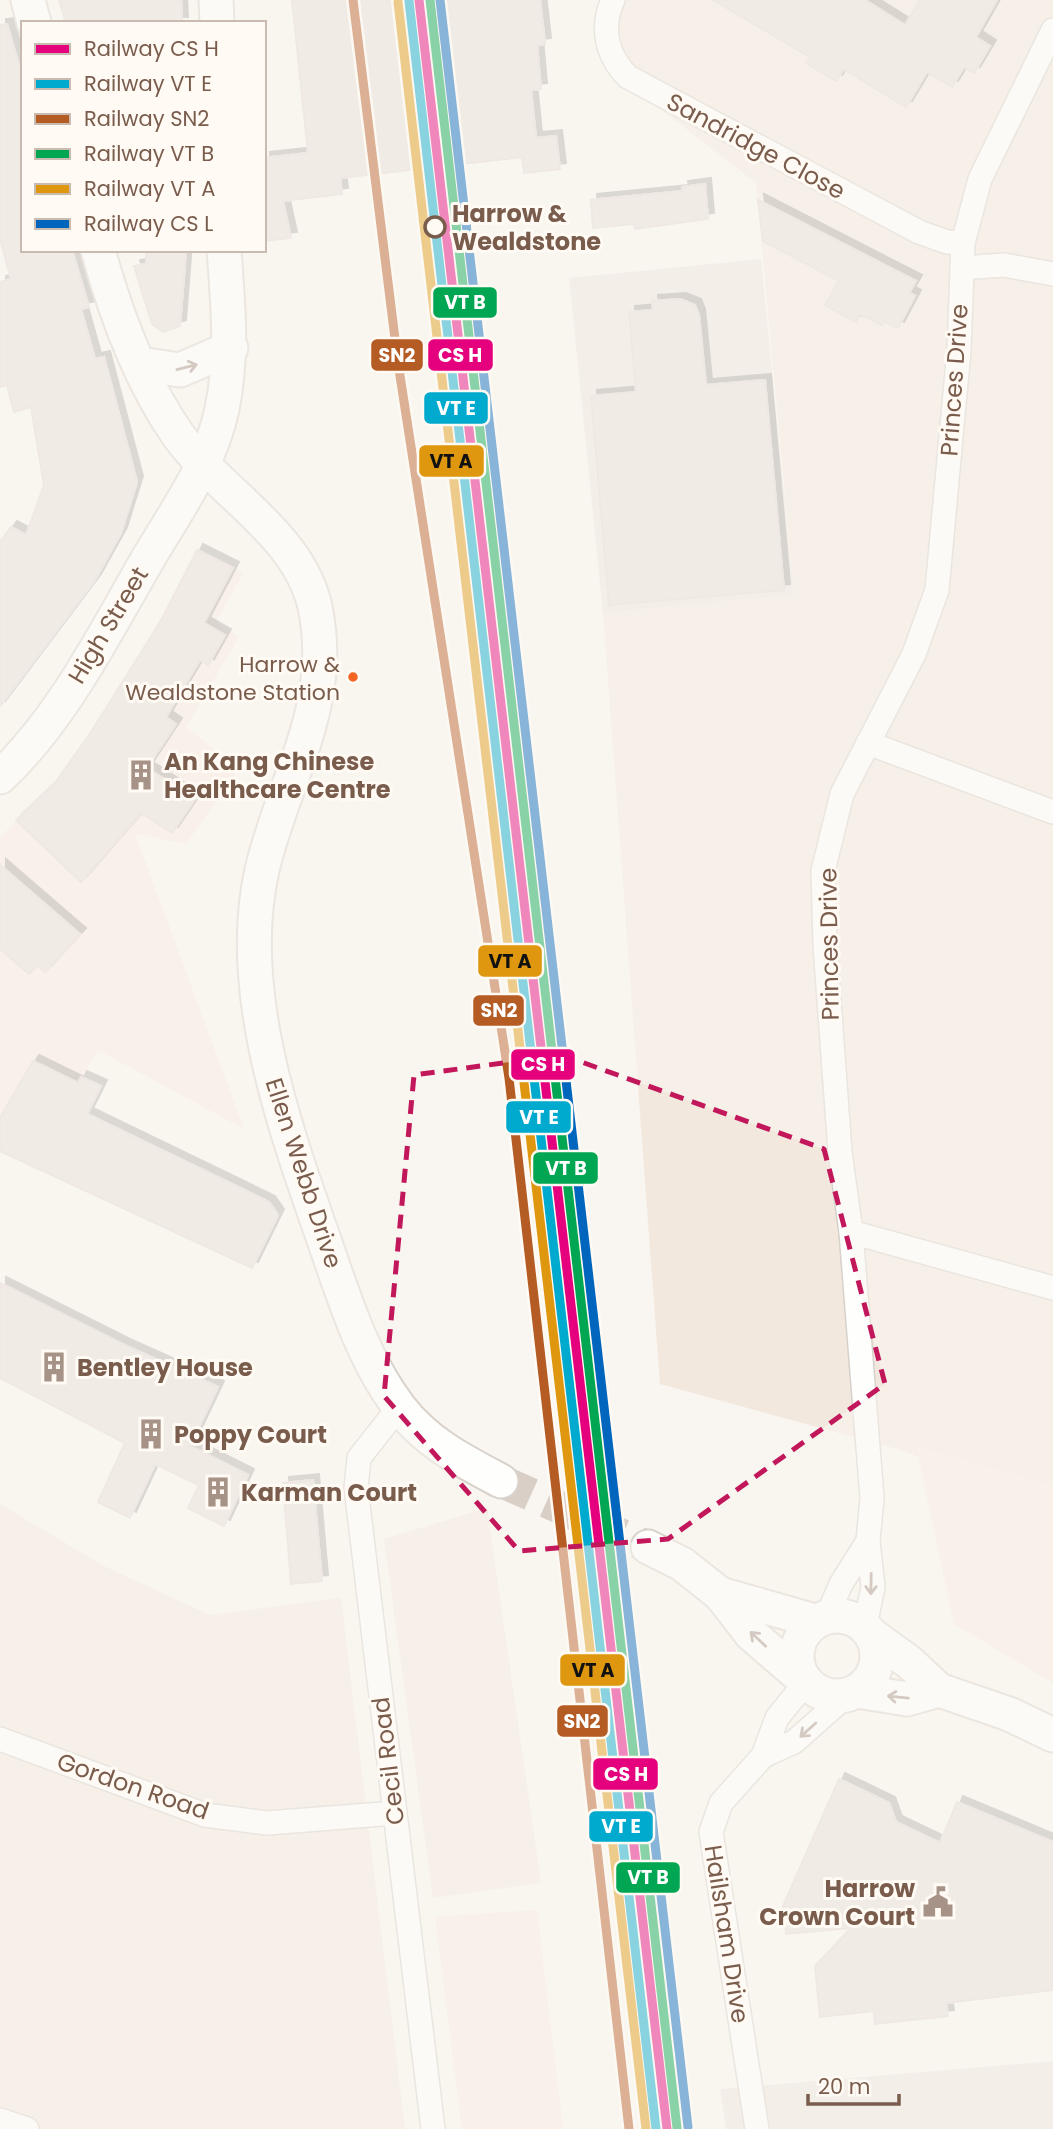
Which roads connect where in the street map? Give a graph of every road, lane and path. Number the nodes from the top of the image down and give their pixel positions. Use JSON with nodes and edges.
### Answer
{"nodes":[{"id":1,"x":28,"y":0,"type":"edge"},
{"id":2,"x":216,"y":0,"type":"edge"},
{"id":3,"x":613,"y":0,"type":"edge"},
{"id":4,"x":33,"y":21,"type":"edge"},
{"id":5,"x":217,"y":21,"type":"edge"},
{"id":6,"x":1053,"y":30,"type":"edge"},
{"id":7,"x":963,"y":243,"type":"junction"},
{"id":8,"x":99,"y":252,"type":"edge"},
{"id":9,"x":224,"y":252,"type":"edge"},
{"id":10,"x":962,"y":268,"type":"junction"},
{"id":11,"x":1053,"y":274,"type":"edge"},
{"id":12,"x":231,"y":348,"type":"junction"},
{"id":13,"x":140,"y":364,"type":"junction"},
{"id":14,"x":203,"y":464,"type":"junction"},
{"id":15,"x":868,"y":743,"type":"junction"},
{"id":16,"x":0,"y":777,"type":"edge"},
{"id":17,"x":1053,"y":812,"type":"edge"},
{"id":18,"x":851,"y":1232,"type":"junction"},
{"id":19,"x":1053,"y":1289,"type":"edge"},
{"id":20,"x":399,"y":1407,"type":"junction"},
{"id":21,"x":500,"y":1481,"type":"tunnel mouth"},
{"id":22,"x":868,"y":1541,"type":"junction"},
{"id":23,"x":648,"y":1546,"type":"tunnel mouth"},
{"id":24,"x":720,"y":1594,"type":"junction"},
{"id":25,"x":821,"y":1619,"type":"junction"},
{"id":26,"x":869,"y":1631,"type":"junction"},
{"id":27,"x":804,"y":1680,"type":"junction"},
{"id":28,"x":939,"y":1690,"type":"junction"},
{"id":29,"x":852,"y":1693,"type":"junction"},
{"id":30,"x":1053,"y":1735,"type":"edge"},
{"id":31,"x":0,"y":1739,"type":"edge"},
{"id":32,"x":763,"y":1756,"type":"junction"},
{"id":33,"x":395,"y":1813,"type":"junction"},
{"id":34,"x":0,"y":2120,"type":"edge"},
{"id":35,"x":27,"y":2129,"type":"edge"},
{"id":36,"x":433,"y":2129,"type":"edge"},
{"id":37,"x":757,"y":2129,"type":"edge"}],
"edges":[{"from":1,"to":4,"type":"street"},
{"from":2,"to":5,"type":"street"},
{"from":3,"to":7,"type":"street","name":"Sandridge Close"},
{"from":6,"to":7,"type":"street","name":"Princes Drive"},
{"from":7,"to":10,"type":"street","name":"Princes Drive"},
{"from":8,"to":13,"type":"street","name":"Ellen Webb Drive"},
{"from":9,"to":12,"type":"street","name":"High Street"},
{"from":10,"to":11,"type":"street"},
{"from":10,"to":15,"type":"street","name":"Princes Drive"},
{"from":13,"to":12,"type":"street","one_way":true},
{"from":12,"to":14,"type":"street","name":"High Street"},
{"from":13,"to":14,"type":"street","name":"Ellen Webb Drive"},
{"from":14,"to":16,"type":"street","name":"High Street"},
{"from":14,"to":20,"type":"street","name":"Ellen Webb Drive"},
{"from":15,"to":17,"type":"street"},
{"from":15,"to":18,"type":"street","name":"Princes Drive"},
{"from":18,"to":19,"type":"street"},
{"from":18,"to":22,"type":"street","name":"Princes Drive"},
{"from":20,"to":21,"type":"street","name":"Ellen Webb Drive"},
{"from":20,"to":33,"type":"street","name":"Cecil Road"},
{"from":22,"to":25,"type":"street","name":"Princes Drive"},
{"from":22,"to":26,"type":"street","name":"Princes Drive","one_way":true},
{"from":23,"to":24,"type":"street"},
{"from":24,"to":25,"type":"street"},
{"from":27,"to":24,"type":"street","one_way":true},
{"from":25,"to":26,"type":"street"},
{"from":25,"to":27,"type":"street"},
{"from":26,"to":28,"type":"street"},
{"from":26,"to":29,"type":"street"},
{"from":27,"to":29,"type":"street"},
{"from":27,"to":32,"type":"street","name":"Hailsham Drive"},
{"from":28,"to":29,"type":"street","one_way":true},
{"from":28,"to":30,"type":"street"},
{"from":29,"to":32,"type":"street","name":"Hailsham Drive","one_way":true},
{"from":31,"to":33,"type":"street","name":"Gordon Road"},
{"from":32,"to":37,"type":"street","name":"Hailsham Drive"},
{"from":33,"to":36,"type":"street","name":"Cecil Road"},
{"from":34,"to":35,"type":"street"}]}
